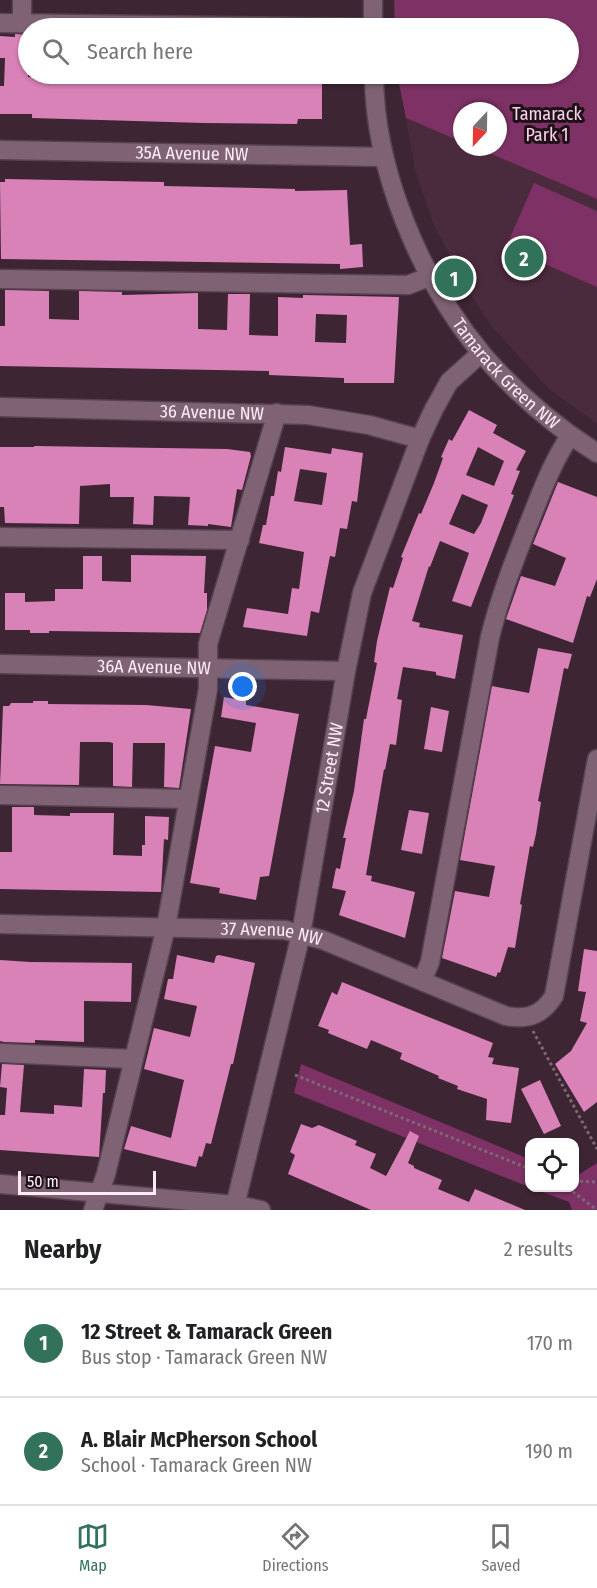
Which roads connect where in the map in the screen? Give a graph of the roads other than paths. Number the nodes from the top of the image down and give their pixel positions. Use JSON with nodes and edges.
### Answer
{"nodes":[{"id":1,"x":22,"y":0,"type":"edge"},
{"id":2,"x":373,"y":0,"type":"edge"},
{"id":3,"x":22,"y":18,"type":"edge"},
{"id":4,"x":373,"y":18,"type":"edge"},
{"id":5,"x":0,"y":22,"type":"edge"},
{"id":6,"x":18,"y":23,"type":"edge"},
{"id":7,"x":375,"y":84,"type":"edge"},
{"id":8,"x":0,"y":150,"type":"edge"},
{"id":9,"x":383,"y":157,"type":"junction"},
{"id":10,"x":431,"y":276,"type":"junction"},
{"id":11,"x":0,"y":279,"type":"edge"},
{"id":12,"x":482,"y":353,"type":"junction"},
{"id":13,"x":0,"y":407,"type":"edge"},
{"id":14,"x":278,"y":413,"type":"junction"},
{"id":15,"x":570,"y":436,"type":"junction"},
{"id":16,"x":420,"y":439,"type":"junction"},
{"id":17,"x":597,"y":453,"type":"edge"},
{"id":18,"x":0,"y":537,"type":"edge"},
{"id":19,"x":240,"y":540,"type":"junction"},
{"id":20,"x":0,"y":664,"type":"edge"},
{"id":21,"x":209,"y":669,"type":"junction"},
{"id":22,"x":346,"y":671,"type":"junction"},
{"id":23,"x":597,"y":759,"type":"edge"},
{"id":24,"x":0,"y":795,"type":"edge"},
{"id":25,"x":188,"y":798,"type":"junction"},
{"id":26,"x":0,"y":924,"type":"edge"},
{"id":27,"x":166,"y":927,"type":"junction"},
{"id":28,"x":301,"y":934,"type":"junction"},
{"id":29,"x":422,"y":981,"type":"junction"},
{"id":30,"x":0,"y":1053,"type":"edge"},
{"id":31,"x":132,"y":1059,"type":"junction"},
{"id":32,"x":0,"y":1184,"type":"edge"},
{"id":33,"x":96,"y":1202,"type":"edge"},
{"id":34,"x":234,"y":1208,"type":"edge"},
{"id":35,"x":261,"y":1210,"type":"edge"}],
"edges":[{"from":1,"to":3,"type":"street"},
{"from":2,"to":4,"type":"street"},
{"from":5,"to":6,"type":"street"},
{"from":7,"to":9,"type":"street","name":"Tamarack Green NW"},
{"from":8,"to":9,"type":"street","name":"35A Avenue NW"},
{"from":9,"to":10,"type":"street","name":"Tamarack Green NW"},
{"from":10,"to":11,"type":"street"},
{"from":10,"to":12,"type":"street","name":"Tamarack Green NW"},
{"from":12,"to":15,"type":"street","name":"Tamarack Green NW"},
{"from":12,"to":16,"type":"street","name":"12 Street NW"},
{"from":13,"to":14,"type":"street","name":"36 Avenue NW"},
{"from":14,"to":16,"type":"street","name":"36 Avenue NW"},
{"from":14,"to":19,"type":"street"},
{"from":15,"to":17,"type":"street","name":"Tamarack Green NW"},
{"from":15,"to":29,"type":"street"},
{"from":16,"to":22,"type":"street","name":"12 Street NW"},
{"from":18,"to":19,"type":"street"},
{"from":19,"to":21,"type":"street"},
{"from":20,"to":21,"type":"street","name":"36A Avenue NW"},
{"from":21,"to":22,"type":"street","name":"36A Avenue NW"},
{"from":21,"to":25,"type":"street"},
{"from":22,"to":28,"type":"street","name":"12 Street NW"},
{"from":23,"to":29,"type":"street","name":"37 Avenue NW"},
{"from":24,"to":25,"type":"street"},
{"from":25,"to":27,"type":"street"},
{"from":26,"to":27,"type":"street","name":"37 Avenue NW"},
{"from":27,"to":28,"type":"street","name":"37 Avenue NW"},
{"from":27,"to":31,"type":"street"},
{"from":28,"to":29,"type":"street","name":"37 Avenue NW"},
{"from":28,"to":34,"type":"street","name":"12 Street NW"},
{"from":30,"to":31,"type":"street"},
{"from":31,"to":33,"type":"street"},
{"from":32,"to":33,"type":"street"},
{"from":33,"to":34,"type":"street"},
{"from":34,"to":35,"type":"street"}]}
